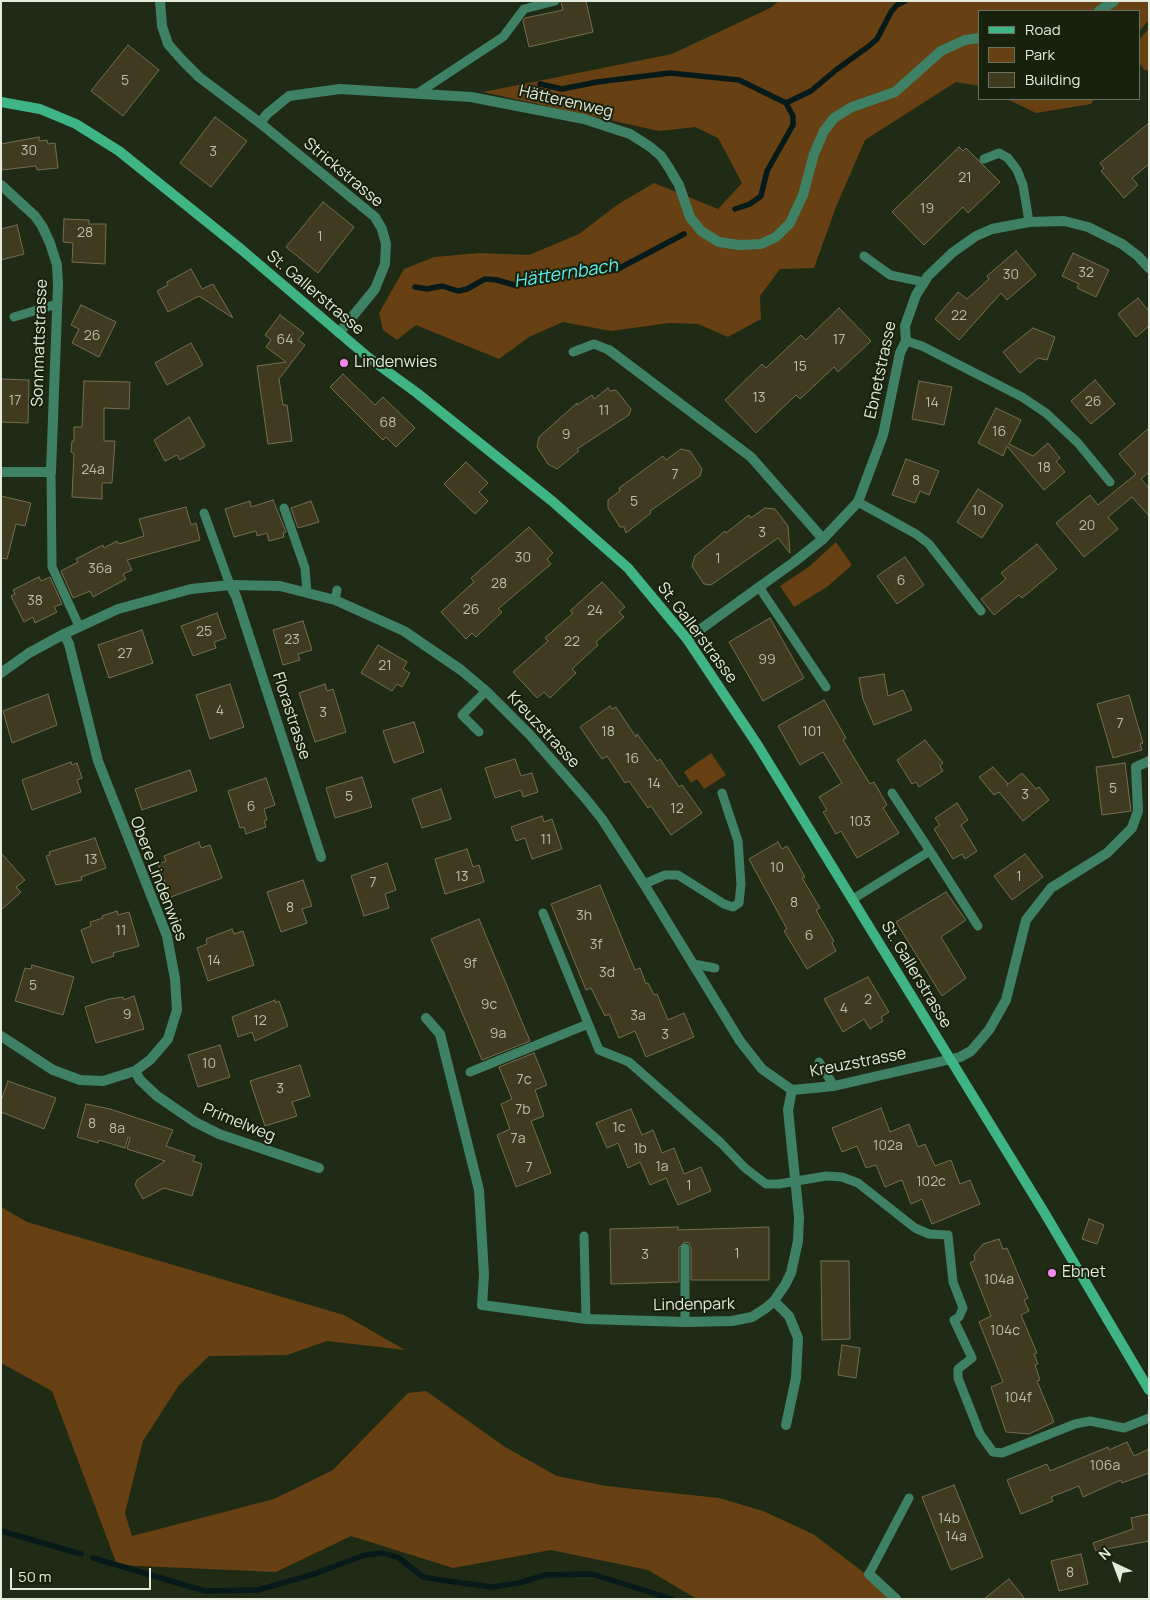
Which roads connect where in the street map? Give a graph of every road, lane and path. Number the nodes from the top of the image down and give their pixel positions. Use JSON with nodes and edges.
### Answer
{"nodes":[{"id":1,"x":160,"y":1,"type":"edge"},
{"id":2,"x":555,"y":1,"type":"edge"},
{"id":3,"x":1114,"y":1,"type":"edge"},
{"id":4,"x":1100,"y":10,"type":"edge"},
{"id":5,"x":978,"y":38,"type":"edge"},
{"id":6,"x":418,"y":93,"type":"junction"},
{"id":7,"x":1,"y":102,"type":"edge"},
{"id":8,"x":260,"y":123,"type":"junction"},
{"id":9,"x":984,"y":160,"type":"dead end"},
{"id":10,"x":1,"y":186,"type":"edge"},
{"id":11,"x":1029,"y":222,"type":"junction"},
{"id":12,"x":864,"y":256,"type":"dead end"},
{"id":13,"x":1149,"y":268,"type":"edge"},
{"id":14,"x":923,"y":282,"type":"junction"},
{"id":15,"x":57,"y":304,"type":"junction"},
{"id":16,"x":14,"y":317,"type":"dead end"},
{"id":17,"x":339,"y":333,"type":"junction"},
{"id":18,"x":906,"y":342,"type":"junction"},
{"id":19,"x":609,"y":350,"type":"joint"},
{"id":20,"x":573,"y":352,"type":"dead end"},
{"id":21,"x":1,"y":472,"type":"edge"},
{"id":22,"x":50,"y":472,"type":"junction"},
{"id":23,"x":1110,"y":482,"type":"dead end"},
{"id":24,"x":858,"y":502,"type":"junction"},
{"id":25,"x":284,"y":508,"type":"dead end"},
{"id":26,"x":204,"y":513,"type":"dead end"},
{"id":27,"x":823,"y":538,"type":"junction"},
{"id":28,"x":230,"y":585,"type":"junction"},
{"id":29,"x":759,"y":587,"type":"junction"},
{"id":30,"x":307,"y":592,"type":"junction"},
{"id":31,"x":981,"y":611,"type":"dead end"},
{"id":32,"x":79,"y":626,"type":"junction"},
{"id":33,"x":64,"y":634,"type":"junction"},
{"id":34,"x":687,"y":640,"type":"junction"},
{"id":35,"x":1,"y":674,"type":"edge"},
{"id":36,"x":826,"y":687,"type":"dead end"},
{"id":37,"x":486,"y":691,"type":"junction"},
{"id":38,"x":479,"y":732,"type":"dead end"},
{"id":39,"x":1149,"y":761,"type":"edge"},
{"id":40,"x":722,"y":793,"type":"dead end"},
{"id":41,"x":892,"y":793,"type":"dead end"},
{"id":42,"x":930,"y":851,"type":"junction"},
{"id":43,"x":321,"y":857,"type":"dead end"},
{"id":44,"x":644,"y":884,"type":"junction"},
{"id":45,"x":853,"y":899,"type":"junction"},
{"id":46,"x":543,"y":913,"type":"dead end"},
{"id":47,"x":978,"y":926,"type":"dead end"},
{"id":48,"x":693,"y":964,"type":"junction"},
{"id":49,"x":715,"y":968,"type":"dead end"},
{"id":50,"x":426,"y":1018,"type":"dead end"},
{"id":51,"x":588,"y":1024,"type":"junction"},
{"id":52,"x":1,"y":1036,"type":"edge"},
{"id":53,"x":950,"y":1060,"type":"junction"},
{"id":54,"x":819,"y":1062,"type":"dead end"},
{"id":55,"x":134,"y":1071,"type":"junction"},
{"id":56,"x":470,"y":1072,"type":"dead end"},
{"id":57,"x":834,"y":1086,"type":"junction"},
{"id":58,"x":792,"y":1090,"type":"junction"},
{"id":59,"x":319,"y":1168,"type":"dead end"},
{"id":60,"x":796,"y":1181,"type":"junction"},
{"id":61,"x":584,"y":1236,"type":"dead end"},
{"id":62,"x":685,"y":1248,"type":"dead end"},
{"id":63,"x":774,"y":1301,"type":"junction"},
{"id":64,"x":586,"y":1319,"type":"junction"},
{"id":65,"x":685,"y":1322,"type":"junction"},
{"id":66,"x":1149,"y":1390,"type":"edge"},
{"id":67,"x":1149,"y":1418,"type":"edge"},
{"id":68,"x":786,"y":1425,"type":"dead end"},
{"id":69,"x":909,"y":1498,"type":"dead end"},
{"id":70,"x":869,"y":1574,"type":"joint"},
{"id":71,"x":896,"y":1599,"type":"edge"}],
"edges":[{"from":1,"to":8,"type":"street"},
{"from":2,"to":6,"type":"lane"},
{"from":3,"to":4,"type":"street"},
{"from":5,"to":6,"type":"street","name":"Hätterenweg"},
{"from":6,"to":8,"type":"street","name":"Hätterenweg"},
{"from":7,"to":17,"type":"street","name":"St. Gallerstrasse"},
{"from":8,"to":17,"type":"street","name":"Strickstrasse"},
{"from":9,"to":11,"type":"lane"},
{"from":10,"to":15,"type":"street","name":"Sonnmattstrasse"},
{"from":11,"to":13,"type":"street","name":"Ebnetstrasse"},
{"from":11,"to":14,"type":"street","name":"Ebnetstrasse"},
{"from":12,"to":14,"type":"lane"},
{"from":14,"to":18,"type":"street","name":"Ebnetstrasse"},
{"from":15,"to":16,"type":"lane"},
{"from":15,"to":22,"type":"street","name":"Sonnmattstrasse"},
{"from":17,"to":34,"type":"street","name":"St. Gallerstrasse"},
{"from":18,"to":23,"type":"lane"},
{"from":18,"to":24,"type":"street","name":"Ebnetstrasse"},
{"from":19,"to":20,"type":"lane"},
{"from":19,"to":27,"type":"street"},
{"from":21,"to":22,"type":"street"},
{"from":22,"to":32,"type":"lane"},
{"from":24,"to":27,"type":"street","name":"Ebnetstrasse"},
{"from":24,"to":31,"type":"lane"},
{"from":25,"to":30,"type":"lane"},
{"from":26,"to":28,"type":"lane"},
{"from":27,"to":29,"type":"street","name":"Ebnetstrasse"},
{"from":28,"to":30,"type":"street","name":"Kreuzstrasse"},
{"from":28,"to":32,"type":"street","name":"Kreuzstrasse"},
{"from":28,"to":43,"type":"street","name":"Florastrasse"},
{"from":29,"to":34,"type":"street","name":"Ebnetstrasse"},
{"from":29,"to":36,"type":"lane"},
{"from":30,"to":37,"type":"street","name":"Kreuzstrasse"},
{"from":32,"to":33,"type":"street","name":"Kreuzstrasse"},
{"from":33,"to":35,"type":"street","name":"Kreuzstrasse"},
{"from":33,"to":55,"type":"street","name":"Obere Lindenwies"},
{"from":34,"to":45,"type":"street","name":"St. Gallerstrasse"},
{"from":37,"to":38,"type":"lane"},
{"from":37,"to":44,"type":"street","name":"Kreuzstrasse"},
{"from":39,"to":53,"type":"street","name":"Kreuzstrasse"},
{"from":40,"to":44,"type":"lane"},
{"from":41,"to":42,"type":"lane"},
{"from":42,"to":45,"type":"lane"},
{"from":42,"to":47,"type":"lane"},
{"from":44,"to":48,"type":"street","name":"Kreuzstrasse"},
{"from":45,"to":53,"type":"street","name":"St. Gallerstrasse"},
{"from":46,"to":51,"type":"lane"},
{"from":48,"to":49,"type":"lane"},
{"from":48,"to":58,"type":"street","name":"Kreuzstrasse"},
{"from":50,"to":64,"type":"street","name":"Lindenpark"},
{"from":51,"to":56,"type":"lane"},
{"from":51,"to":60,"type":"lane"},
{"from":52,"to":55,"type":"street","name":"Obere Lindenwies"},
{"from":53,"to":57,"type":"street","name":"Kreuzstrasse"},
{"from":53,"to":66,"type":"street","name":"St. Gallerstrasse"},
{"from":54,"to":57,"type":"lane"},
{"from":55,"to":59,"type":"street","name":"Primelweg"},
{"from":57,"to":58,"type":"street","name":"Kreuzstrasse"},
{"from":58,"to":60,"type":"street","name":"Lindenpark"},
{"from":60,"to":63,"type":"street","name":"Lindenpark"},
{"from":60,"to":67,"type":"lane"},
{"from":61,"to":64,"type":"lane"},
{"from":62,"to":65,"type":"lane"},
{"from":63,"to":65,"type":"street","name":"Lindenpark"},
{"from":63,"to":68,"type":"street"},
{"from":64,"to":65,"type":"street","name":"Lindenpark"},
{"from":69,"to":70,"type":"lane"},
{"from":70,"to":71,"type":"street"}]}
